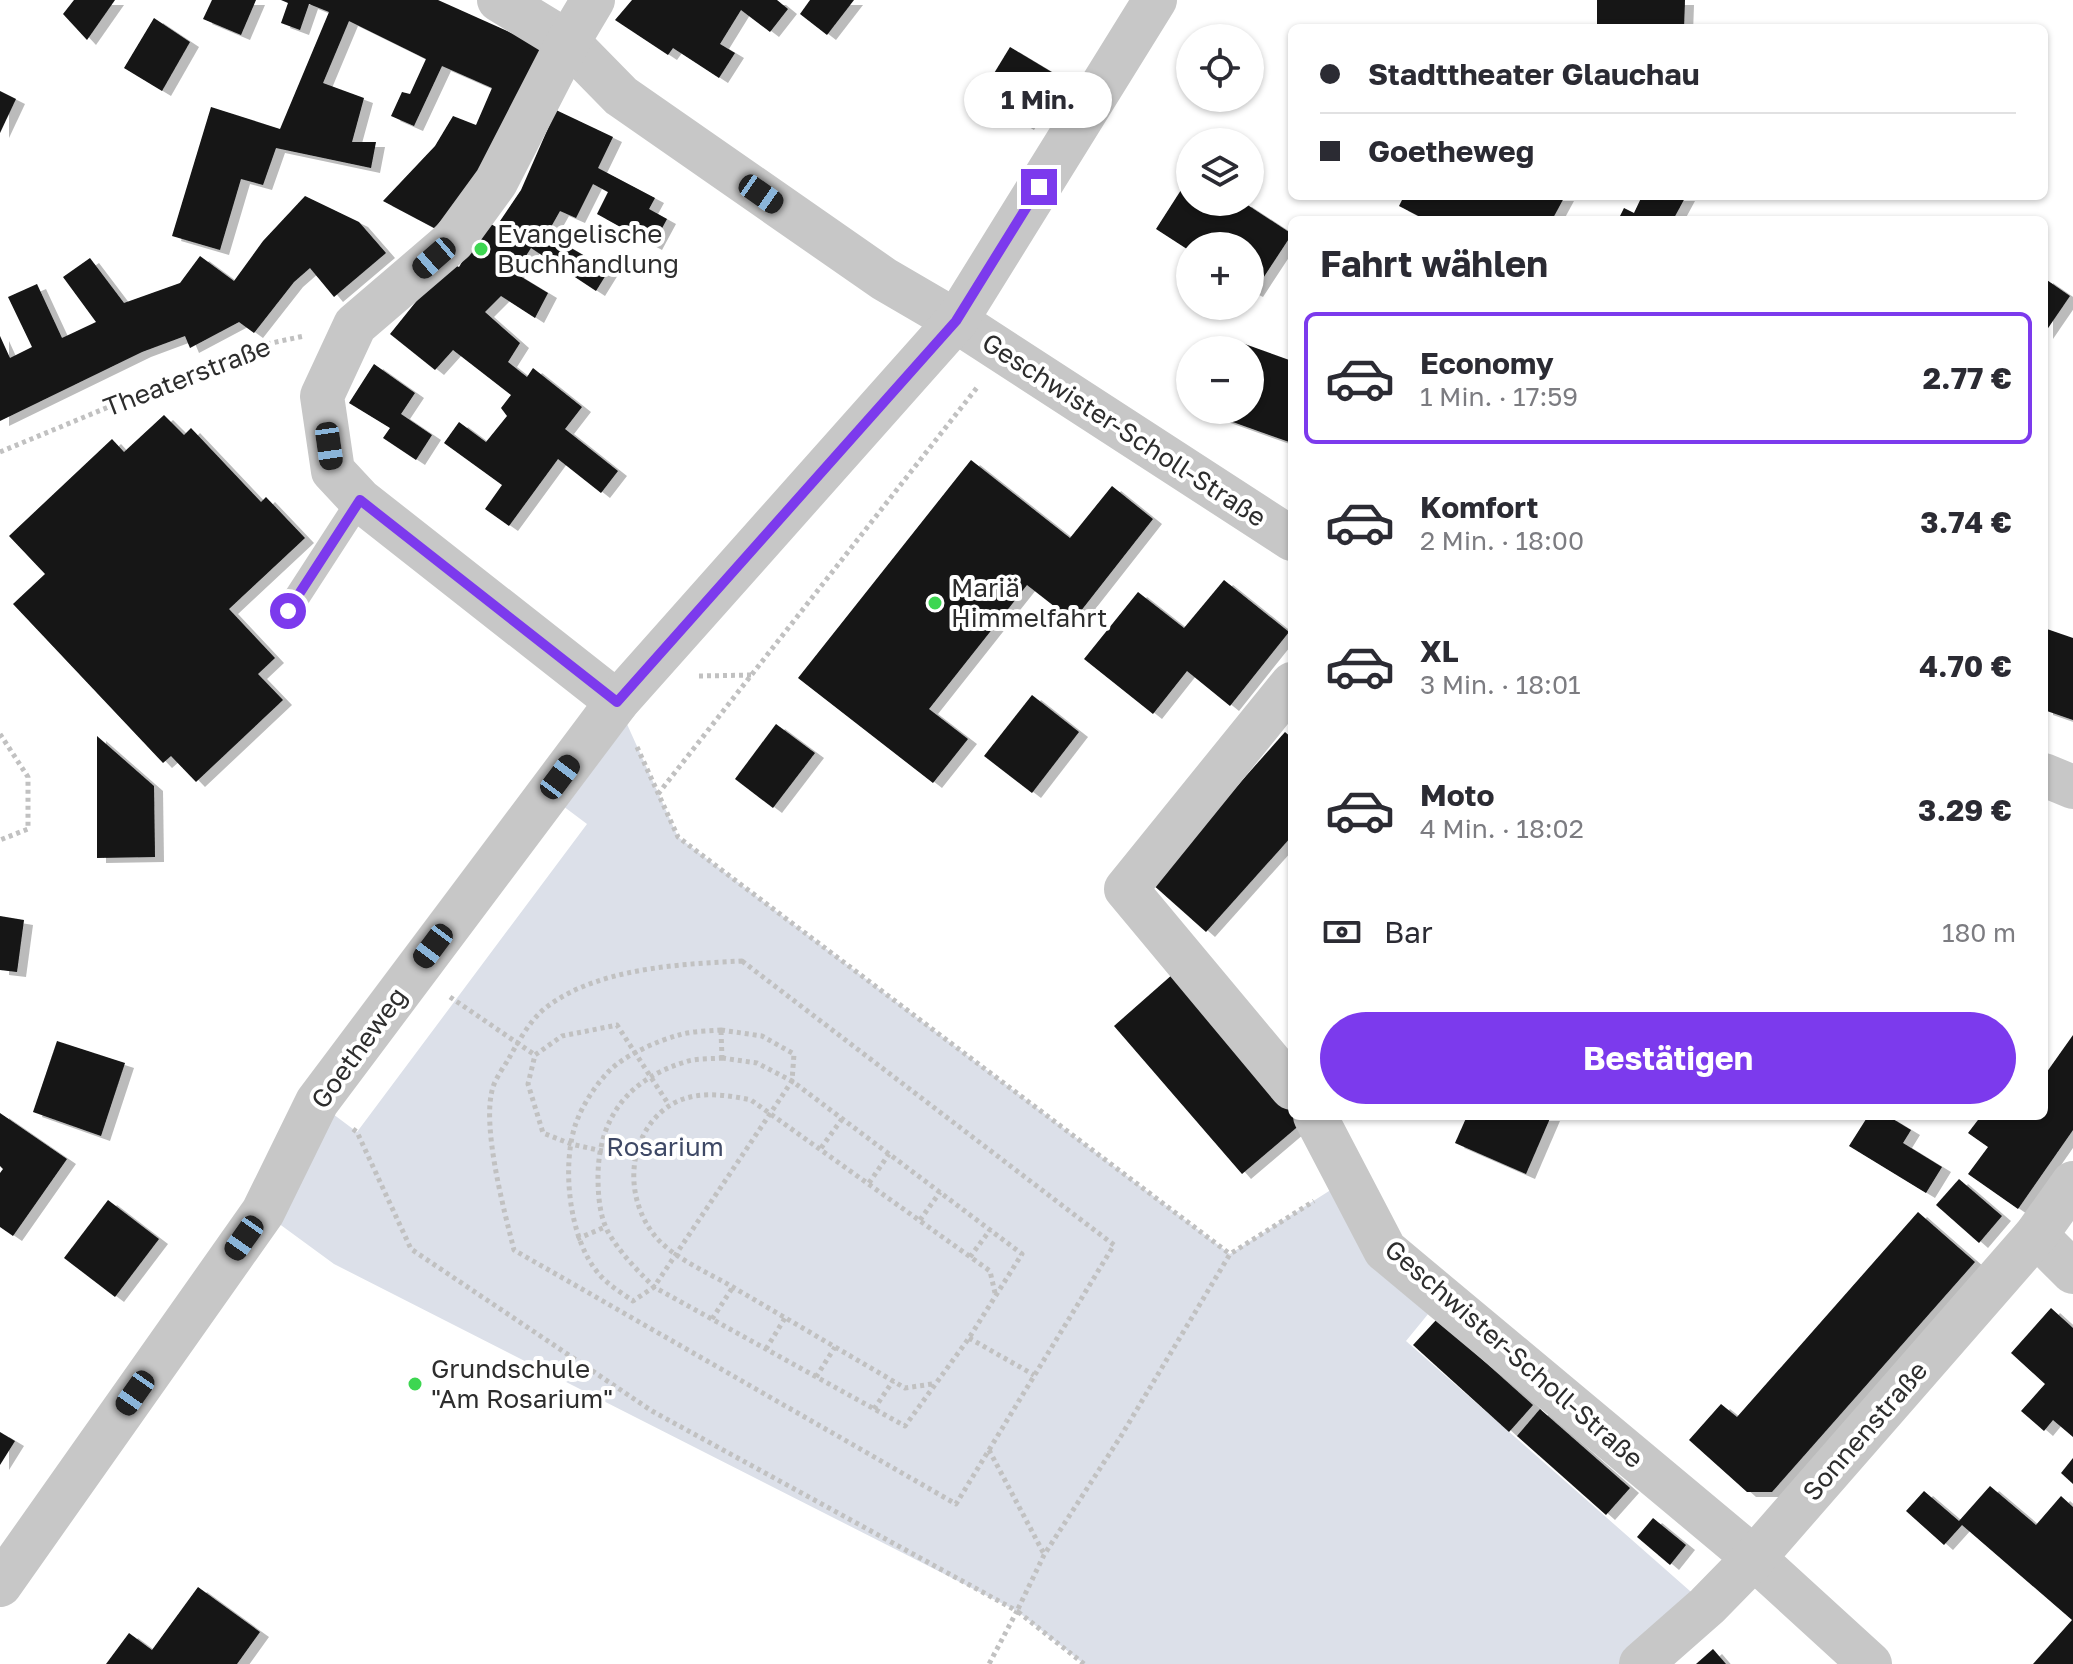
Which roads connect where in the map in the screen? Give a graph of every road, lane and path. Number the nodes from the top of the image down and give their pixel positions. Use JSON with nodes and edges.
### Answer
{"nodes":[{"id":1,"x":499,"y":0,"type":"edge"},
{"id":2,"x":593,"y":0,"type":"edge"},
{"id":3,"x":1155,"y":0,"type":"edge"},
{"id":4,"x":568,"y":42,"type":"junction"},
{"id":5,"x":956,"y":321,"type":"junction"},
{"id":6,"x":355,"y":325,"type":"junction"},
{"id":7,"x":1004,"y":353,"type":"junction"},
{"id":8,"x":0,"y":452,"type":"edge"},
{"id":9,"x":360,"y":500,"type":"junction"},
{"id":10,"x":1288,"y":536,"type":"edge"},
{"id":11,"x":288,"y":611,"type":"dead end"},
{"id":12,"x":1288,"y":689,"type":"edge"},
{"id":13,"x":617,"y":702,"type":"junction"},
{"id":14,"x":0,"y":734,"type":"edge"},
{"id":15,"x":2048,"y":777,"type":"edge"},
{"id":16,"x":2073,"y":787,"type":"edge"},
{"id":17,"x":658,"y":794,"type":"junction"},
{"id":18,"x":0,"y":840,"type":"edge"},
{"id":19,"x":414,"y":972,"type":"junction"},
{"id":20,"x":721,"y":1030,"type":"junction"},
{"id":21,"x":517,"y":1043,"type":"junction"},
{"id":22,"x":636,"y":1053,"type":"junction"},
{"id":23,"x":535,"y":1055,"type":"junction"},
{"id":24,"x":722,"y":1058,"type":"junction"},
{"id":25,"x":651,"y":1077,"type":"junction"},
{"id":26,"x":792,"y":1081,"type":"junction"},
{"id":27,"x":1288,"y":1083,"type":"edge"},
{"id":28,"x":669,"y":1105,"type":"junction"},
{"id":29,"x":771,"y":1112,"type":"junction"},
{"id":30,"x":842,"y":1119,"type":"junction"},
{"id":31,"x":1317,"y":1120,"type":"edge"},
{"id":32,"x":357,"y":1132,"type":"dead end"},
{"id":33,"x":571,"y":1144,"type":"junction"},
{"id":34,"x":821,"y":1148,"type":"junction"},
{"id":35,"x":599,"y":1149,"type":"junction"},
{"id":36,"x":889,"y":1154,"type":"junction"},
{"id":37,"x":634,"y":1158,"type":"junction"},
{"id":38,"x":1348,"y":1179,"type":"junction"},
{"id":39,"x":869,"y":1183,"type":"junction"},
{"id":40,"x":2073,"y":1183,"type":"edge"},
{"id":41,"x":940,"y":1192,"type":"junction"},
{"id":42,"x":920,"y":1220,"type":"junction"},
{"id":43,"x":605,"y":1227,"type":"junction"},
{"id":44,"x":990,"y":1230,"type":"junction"},
{"id":45,"x":2036,"y":1235,"type":"junction"},
{"id":46,"x":577,"y":1239,"type":"junction"},
{"id":47,"x":676,"y":1253,"type":"junction"},
{"id":48,"x":1230,"y":1254,"type":"junction"},
{"id":49,"x":970,"y":1257,"type":"junction"},
{"id":50,"x":2073,"y":1272,"type":"edge"},
{"id":51,"x":654,"y":1287,"type":"junction"},
{"id":52,"x":733,"y":1287,"type":"junction"},
{"id":53,"x":995,"y":1294,"type":"junction"},
{"id":54,"x":785,"y":1318,"type":"junction"},
{"id":55,"x":712,"y":1319,"type":"junction"},
{"id":56,"x":969,"y":1338,"type":"junction"},
{"id":57,"x":835,"y":1347,"type":"junction"},
{"id":58,"x":766,"y":1349,"type":"junction"},
{"id":59,"x":1034,"y":1375,"type":"junction"},
{"id":60,"x":816,"y":1377,"type":"junction"},
{"id":61,"x":893,"y":1381,"type":"junction"},
{"id":62,"x":933,"y":1384,"type":"junction"},
{"id":63,"x":874,"y":1409,"type":"junction"},
{"id":64,"x":989,"y":1449,"type":"junction"},
{"id":65,"x":1044,"y":1555,"type":"junction"},
{"id":66,"x":1754,"y":1558,"type":"junction"},
{"id":67,"x":0,"y":1585,"type":"edge"},
{"id":68,"x":1017,"y":1611,"type":"junction"},
{"id":69,"x":989,"y":1664,"type":"edge"},
{"id":70,"x":1084,"y":1664,"type":"edge"},
{"id":71,"x":1641,"y":1664,"type":"edge"},
{"id":72,"x":1870,"y":1664,"type":"edge"}],
"edges":[{"from":1,"to":4,"type":"street","name":"Geschwister-Scholl-Straße"},
{"from":2,"to":4,"type":"street"},
{"from":3,"to":5,"type":"street","name":"Goetheweg"},
{"from":4,"to":5,"type":"street","name":"Geschwister-Scholl-Straße"},
{"from":4,"to":6,"type":"street"},
{"from":5,"to":7,"type":"street","name":"Geschwister-Scholl-Straße"},
{"from":5,"to":13,"type":"street","name":"Goetheweg"},
{"from":6,"to":8,"type":"path","name":"Theaterstraße"},
{"from":6,"to":9,"type":"street"},
{"from":7,"to":10,"type":"street","name":"Geschwister-Scholl-Straße"},
{"from":7,"to":17,"type":"path"},
{"from":9,"to":11,"type":"lane"},
{"from":9,"to":13,"type":"street"},
{"from":12,"to":27,"type":"street"},
{"from":13,"to":17,"type":"path"},
{"from":13,"to":19,"type":"street","name":"Goetheweg"},
{"from":14,"to":18,"type":"path"},
{"from":15,"to":16,"type":"street"},
{"from":17,"to":48,"type":"path"},
{"from":19,"to":21,"type":"path"},
{"from":19,"to":67,"type":"street","name":"Goetheweg"},
{"from":20,"to":22,"type":"path"},
{"from":20,"to":24,"type":"path"},
{"from":20,"to":26,"type":"path"},
{"from":21,"to":23,"type":"path"},
{"from":21,"to":59,"type":"path"},
{"from":21,"to":64,"type":"path"},
{"from":22,"to":23,"type":"path"},
{"from":22,"to":25,"type":"path"},
{"from":22,"to":33,"type":"path"},
{"from":23,"to":33,"type":"path"},
{"from":24,"to":25,"type":"path"},
{"from":24,"to":26,"type":"path"},
{"from":25,"to":28,"type":"path"},
{"from":25,"to":35,"type":"path"},
{"from":26,"to":29,"type":"path"},
{"from":26,"to":30,"type":"path"},
{"from":28,"to":29,"type":"path"},
{"from":28,"to":37,"type":"path"},
{"from":29,"to":34,"type":"path"},
{"from":29,"to":47,"type":"path"},
{"from":30,"to":34,"type":"path"},
{"from":30,"to":36,"type":"path"},
{"from":31,"to":38,"type":"street","name":"Geschwister-Scholl-Straße"},
{"from":32,"to":68,"type":"path"},
{"from":33,"to":35,"type":"path"},
{"from":33,"to":46,"type":"path"},
{"from":34,"to":39,"type":"path"},
{"from":35,"to":37,"type":"path"},
{"from":35,"to":43,"type":"path"},
{"from":36,"to":39,"type":"path"},
{"from":36,"to":41,"type":"path"},
{"from":37,"to":47,"type":"path"},
{"from":38,"to":48,"type":"path"},
{"from":38,"to":66,"type":"street","name":"Geschwister-Scholl-Straße"},
{"from":39,"to":42,"type":"path"},
{"from":40,"to":45,"type":"street","name":"Sonnenstraße"},
{"from":41,"to":42,"type":"path"},
{"from":41,"to":44,"type":"path"},
{"from":42,"to":49,"type":"path"},
{"from":43,"to":46,"type":"path"},
{"from":43,"to":51,"type":"path"},
{"from":44,"to":49,"type":"path"},
{"from":44,"to":53,"type":"path"},
{"from":45,"to":50,"type":"street"},
{"from":45,"to":66,"type":"street","name":"Sonnenstraße"},
{"from":46,"to":51,"type":"path"},
{"from":47,"to":51,"type":"path"},
{"from":47,"to":52,"type":"path"},
{"from":48,"to":65,"type":"path"},
{"from":49,"to":53,"type":"path"},
{"from":51,"to":55,"type":"path"},
{"from":52,"to":54,"type":"path"},
{"from":52,"to":55,"type":"path"},
{"from":53,"to":56,"type":"path"},
{"from":54,"to":57,"type":"path"},
{"from":54,"to":58,"type":"path"},
{"from":55,"to":58,"type":"path"},
{"from":56,"to":59,"type":"path"},
{"from":56,"to":62,"type":"path"},
{"from":57,"to":60,"type":"path"},
{"from":57,"to":61,"type":"path"},
{"from":58,"to":60,"type":"path"},
{"from":59,"to":64,"type":"path"},
{"from":60,"to":63,"type":"path"},
{"from":61,"to":62,"type":"path"},
{"from":61,"to":63,"type":"path"},
{"from":62,"to":63,"type":"path"},
{"from":64,"to":65,"type":"path"},
{"from":65,"to":68,"type":"path"},
{"from":66,"to":71,"type":"street","name":"Sonnenstraße"},
{"from":66,"to":72,"type":"street","name":"Geschwister-Scholl-Straße"},
{"from":68,"to":69,"type":"path"},
{"from":68,"to":70,"type":"path"}]}
